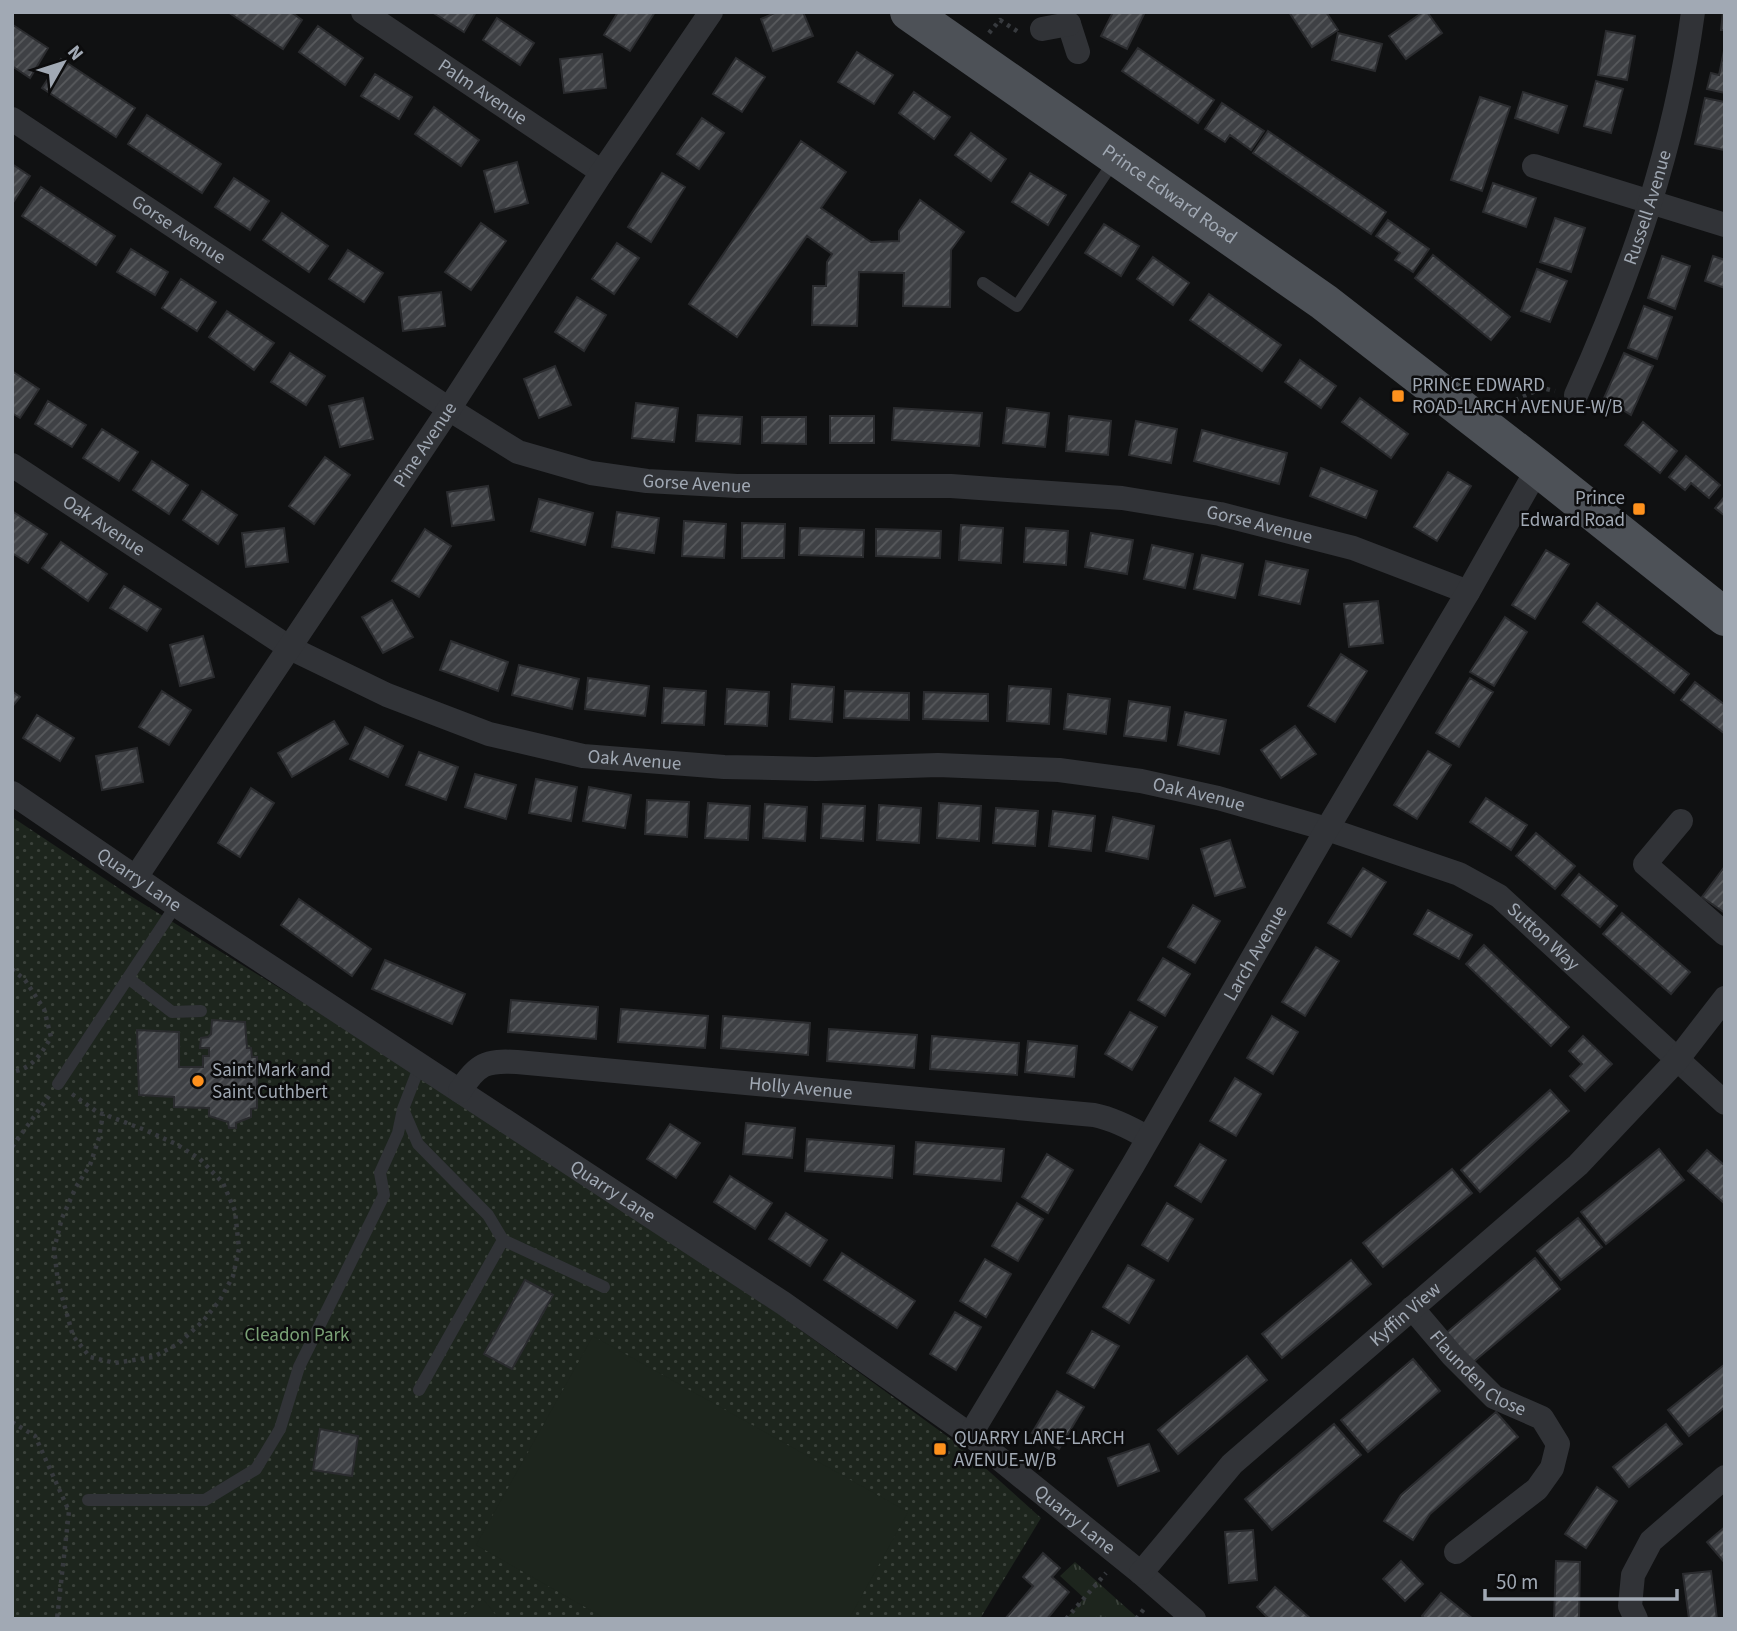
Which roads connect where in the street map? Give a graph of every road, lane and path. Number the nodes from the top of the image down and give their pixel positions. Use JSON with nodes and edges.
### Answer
{"nodes":[{"id":1,"x":363,"y":12,"type":"edge"},
{"id":2,"x":711,"y":12,"type":"edge"},
{"id":3,"x":909,"y":12,"type":"edge"},
{"id":4,"x":1693,"y":12,"type":"edge"},
{"id":5,"x":1072,"y":18,"type":"edge"},
{"id":6,"x":1042,"y":29,"type":"joint"},
{"id":7,"x":1078,"y":52,"type":"dead end"},
{"id":8,"x":971,"y":55,"type":"junction"},
{"id":9,"x":12,"y":119,"type":"edge"},
{"id":10,"x":1116,"y":157,"type":"junction"},
{"id":11,"x":1534,"y":166,"type":"dead end"},
{"id":12,"x":602,"y":172,"type":"junction"},
{"id":13,"x":1651,"y":202,"type":"junction"},
{"id":14,"x":1725,"y":225,"type":"edge"},
{"id":15,"x":983,"y":283,"type":"dead end"},
{"id":16,"x":1576,"y":396,"type":"joint"},
{"id":17,"x":449,"y":409,"type":"junction"},
{"id":18,"x":1490,"y":432,"type":"junction"},
{"id":19,"x":12,"y":465,"type":"edge"},
{"id":20,"x":1538,"y":468,"type":"junction"},
{"id":21,"x":1468,"y":592,"type":"junction"},
{"id":22,"x":1725,"y":617,"type":"edge"},
{"id":23,"x":290,"y":648,"type":"junction"},
{"id":24,"x":12,"y":793,"type":"edge"},
{"id":25,"x":1681,"y":821,"type":"dead end"},
{"id":26,"x":1327,"y":829,"type":"junction"},
{"id":27,"x":136,"y":877,"type":"junction"},
{"id":28,"x":176,"y":905,"type":"junction"},
{"id":29,"x":1725,"y":934,"type":"edge"},
{"id":30,"x":12,"y":969,"type":"edge"},
{"id":31,"x":128,"y":978,"type":"junction"},
{"id":32,"x":1725,"y":999,"type":"edge"},
{"id":33,"x":201,"y":1011,"type":"dead end"},
{"id":34,"x":1677,"y":1060,"type":"junction"},
{"id":35,"x":420,"y":1065,"type":"junction"},
{"id":36,"x":12,"y":1072,"type":"edge"},
{"id":37,"x":58,"y":1084,"type":"junction"},
{"id":38,"x":460,"y":1091,"type":"junction"},
{"id":39,"x":1725,"y":1103,"type":"edge"},
{"id":40,"x":403,"y":1108,"type":"junction"},
{"id":41,"x":103,"y":1114,"type":"junction"},
{"id":42,"x":1148,"y":1138,"type":"junction"},
{"id":43,"x":12,"y":1147,"type":"edge"},
{"id":44,"x":503,"y":1240,"type":"junction"},
{"id":45,"x":604,"y":1287,"type":"dead end"},
{"id":46,"x":1412,"y":1308,"type":"junction"},
{"id":47,"x":419,"y":1390,"type":"dead end"},
{"id":48,"x":12,"y":1422,"type":"edge"},
{"id":49,"x":970,"y":1435,"type":"junction"},
{"id":50,"x":1725,"y":1477,"type":"edge"},
{"id":51,"x":88,"y":1500,"type":"dead end"},
{"id":52,"x":1456,"y":1552,"type":"dead end"},
{"id":53,"x":1120,"y":1556,"type":"junction"},
{"id":54,"x":1141,"y":1573,"type":"junction"},
{"id":55,"x":57,"y":1619,"type":"edge"},
{"id":56,"x":1066,"y":1619,"type":"edge"},
{"id":57,"x":1194,"y":1619,"type":"edge"},
{"id":58,"x":1636,"y":1619,"type":"edge"}],
"edges":[{"from":1,"to":12,"type":"street","name":"Palm Avenue"},
{"from":2,"to":12,"type":"street","name":"Pine Avenue"},
{"from":3,"to":8,"type":"main road","name":"Prince Edward Road"},
{"from":4,"to":13,"type":"street","name":"Russell Avenue"},
{"from":5,"to":6,"type":"street"},
{"from":5,"to":7,"type":"street"},
{"from":6,"to":8,"type":"path"},
{"from":8,"to":10,"type":"main road","name":"Prince Edward Road"},
{"from":9,"to":17,"type":"street","name":"Gorse Avenue"},
{"from":10,"to":15,"type":"lane"},
{"from":10,"to":18,"type":"main road","name":"Prince Edward Road"},
{"from":11,"to":13,"type":"street"},
{"from":12,"to":17,"type":"street","name":"Pine Avenue"},
{"from":13,"to":14,"type":"street"},
{"from":13,"to":16,"type":"street","name":"Russell Avenue"},
{"from":16,"to":18,"type":"path"},
{"from":17,"to":21,"type":"street","name":"Gorse Avenue"},
{"from":17,"to":23,"type":"street","name":"Pine Avenue"},
{"from":18,"to":20,"type":"main road","name":"Prince Edward Road"},
{"from":19,"to":23,"type":"street","name":"Oak Avenue"},
{"from":20,"to":21,"type":"street","name":"Larch Avenue"},
{"from":20,"to":22,"type":"main road","name":"Prince Edward Road"},
{"from":21,"to":26,"type":"street","name":"Larch Avenue"},
{"from":23,"to":26,"type":"street","name":"Oak Avenue"},
{"from":23,"to":27,"type":"street","name":"Pine Avenue"},
{"from":24,"to":27,"type":"street","name":"Quarry Lane"},
{"from":25,"to":29,"type":"street"},
{"from":26,"to":34,"type":"street","name":"Sutton Way"},
{"from":26,"to":42,"type":"street","name":"Larch Avenue"},
{"from":27,"to":28,"type":"street","name":"Quarry Lane"},
{"from":28,"to":31,"type":"lane"},
{"from":28,"to":35,"type":"street","name":"Quarry Lane"},
{"from":30,"to":36,"type":"path"},
{"from":31,"to":33,"type":"lane"},
{"from":31,"to":37,"type":"lane"},
{"from":32,"to":34,"type":"street","name":"Kyffin View"},
{"from":34,"to":39,"type":"street","name":"Sutton Way"},
{"from":34,"to":46,"type":"street","name":"Kyffin View"},
{"from":35,"to":38,"type":"street","name":"Quarry Lane"},
{"from":35,"to":40,"type":"lane"},
{"from":37,"to":41,"type":"path"},
{"from":37,"to":43,"type":"path"},
{"from":38,"to":42,"type":"street","name":"Holly Avenue"},
{"from":38,"to":49,"type":"street","name":"Quarry Lane"},
{"from":40,"to":44,"type":"lane"},
{"from":40,"to":51,"type":"lane"},
{"from":41,"to":41,"type":"path"},
{"from":42,"to":49,"type":"street","name":"Larch Avenue"},
{"from":44,"to":45,"type":"lane"},
{"from":44,"to":47,"type":"lane"},
{"from":46,"to":52,"type":"street","name":"Flaunden Close"},
{"from":46,"to":54,"type":"street","name":"Kyffin View"},
{"from":48,"to":55,"type":"path"},
{"from":49,"to":53,"type":"street","name":"Quarry Lane"},
{"from":50,"to":58,"type":"street"},
{"from":53,"to":54,"type":"street","name":"Quarry Lane"},
{"from":53,"to":56,"type":"path"},
{"from":54,"to":57,"type":"street","name":"Quarry Lane"}]}
